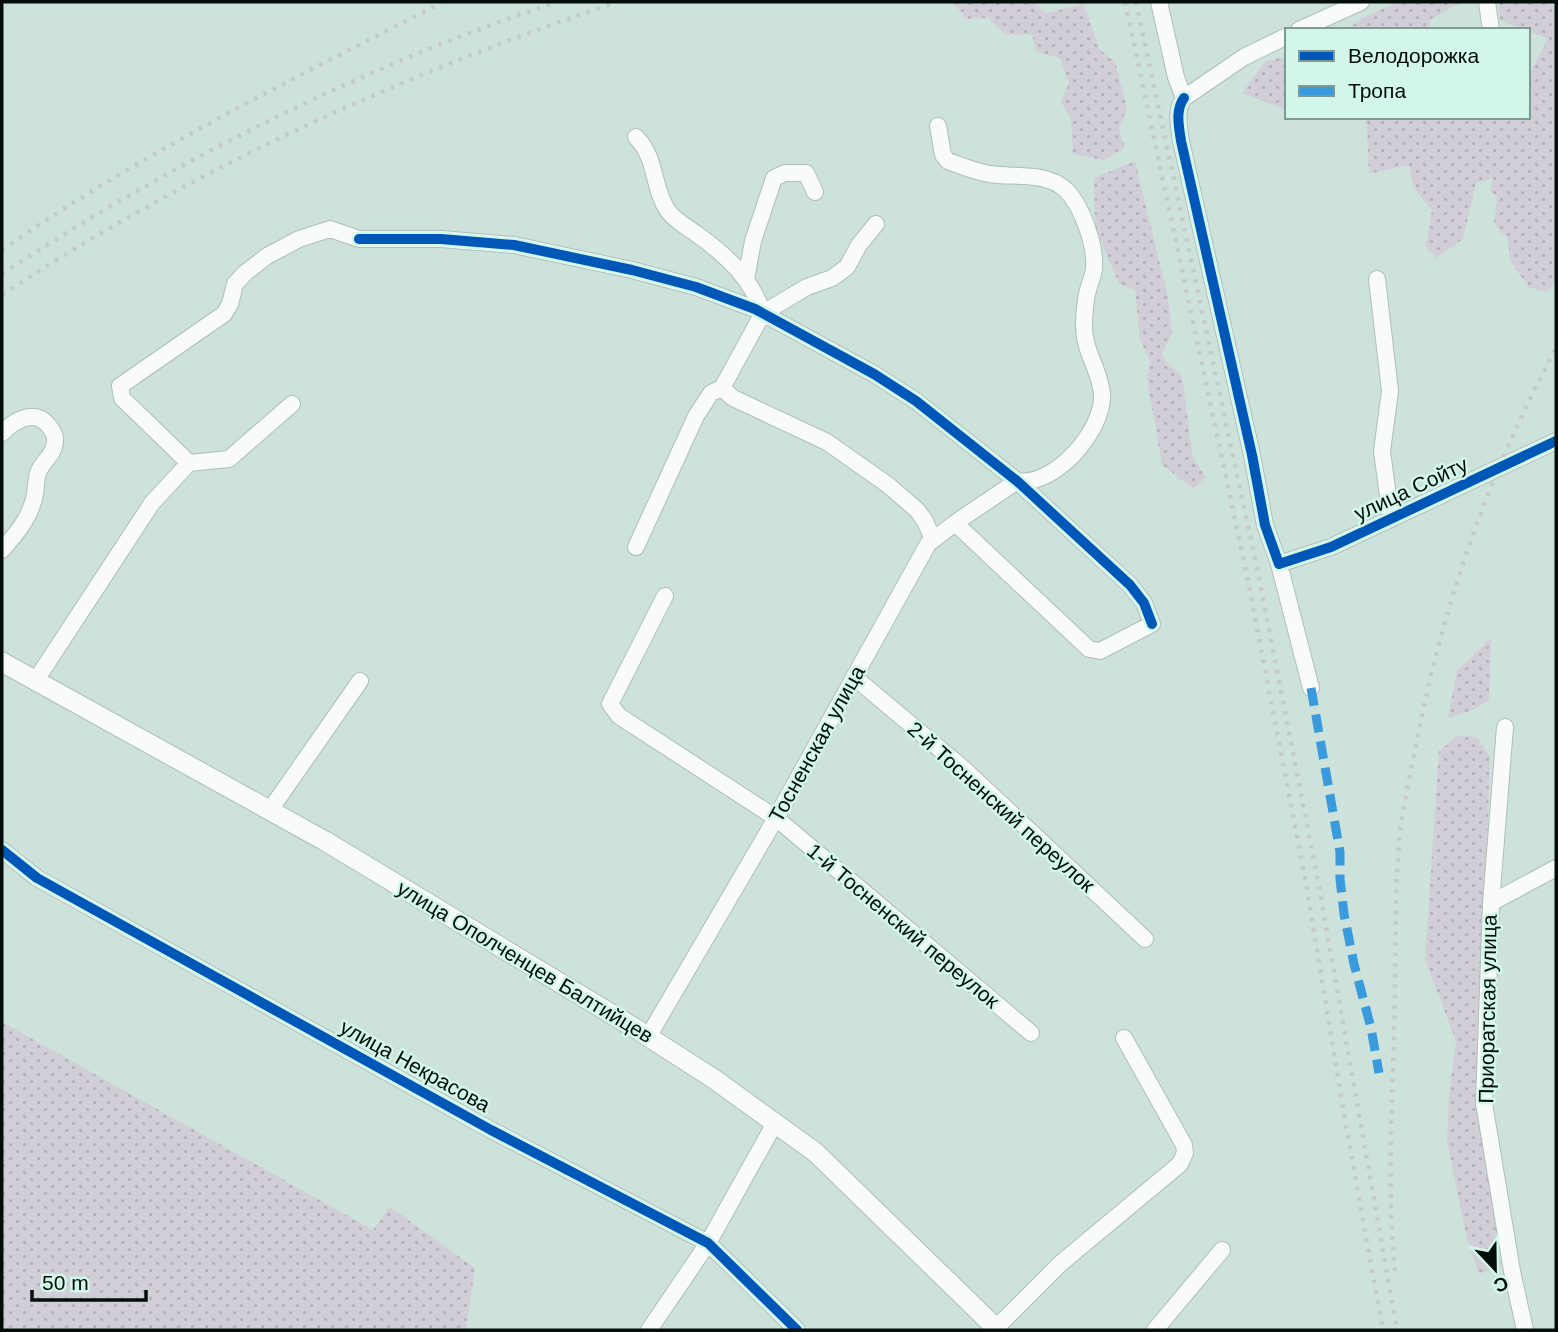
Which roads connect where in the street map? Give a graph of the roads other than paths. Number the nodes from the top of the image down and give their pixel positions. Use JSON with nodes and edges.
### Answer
{"nodes":[{"id":1,"x":1159,"y":2,"type":"edge"},
{"id":2,"x":1361,"y":2,"type":"edge"},
{"id":3,"x":1487,"y":2,"type":"edge"},
{"id":4,"x":1303,"y":28,"type":"edge"},
{"id":5,"x":1491,"y":28,"type":"edge"},
{"id":6,"x":1285,"y":37,"type":"edge"},
{"id":7,"x":1184,"y":98,"type":"junction"},
{"id":8,"x":938,"y":125,"type":"dead end"},
{"id":9,"x":636,"y":137,"type":"dead end"},
{"id":10,"x":816,"y":192,"type":"dead end"},
{"id":11,"x":876,"y":224,"type":"dead end"},
{"id":12,"x":746,"y":279,"type":"junction"},
{"id":13,"x":1377,"y":279,"type":"dead end"},
{"id":14,"x":763,"y":313,"type":"junction"},
{"id":15,"x":722,"y":388,"type":"junction"},
{"id":16,"x":292,"y":404,"type":"dead end"},
{"id":17,"x":2,"y":433,"type":"edge"},
{"id":18,"x":1556,"y":441,"type":"edge"},
{"id":19,"x":189,"y":463,"type":"junction"},
{"id":20,"x":1017,"y":481,"type":"junction"},
{"id":21,"x":1391,"y":519,"type":"junction"},
{"id":22,"x":954,"y":523,"type":"junction"},
{"id":23,"x":933,"y":540,"type":"junction"},
{"id":24,"x":636,"y":547,"type":"dead end"},
{"id":25,"x":2,"y":550,"type":"edge"},
{"id":26,"x":1279,"y":565,"type":"junction"},
{"id":27,"x":665,"y":596,"type":"dead end"},
{"id":28,"x":2,"y":662,"type":"edge"},
{"id":29,"x":855,"y":677,"type":"junction"},
{"id":30,"x":36,"y":680,"type":"junction"},
{"id":31,"x":360,"y":681,"type":"dead end"},
{"id":32,"x":1311,"y":688,"type":"dead end"},
{"id":33,"x":1505,"y":727,"type":"dead end"},
{"id":34,"x":270,"y":810,"type":"junction"},
{"id":35,"x":776,"y":818,"type":"junction"},
{"id":36,"x":2,"y":850,"type":"edge"},
{"id":37,"x":1556,"y":868,"type":"edge"},
{"id":38,"x":1491,"y":902,"type":"junction"},
{"id":39,"x":1145,"y":939,"type":"dead end"},
{"id":40,"x":1031,"y":1033,"type":"dead end"},
{"id":41,"x":649,"y":1037,"type":"junction"},
{"id":42,"x":1124,"y":1038,"type":"dead end"},
{"id":43,"x":775,"y":1123,"type":"junction"},
{"id":44,"x":708,"y":1244,"type":"junction"},
{"id":45,"x":1223,"y":1250,"type":"dead end"},
{"id":46,"x":997,"y":1329,"type":"edge"},
{"id":47,"x":649,"y":1330,"type":"edge"},
{"id":48,"x":797,"y":1330,"type":"edge"},
{"id":49,"x":1155,"y":1330,"type":"edge"},
{"id":50,"x":1525,"y":1330,"type":"edge"}],
"edges":[{"from":1,"to":7,"type":"street"},
{"from":2,"to":4,"type":"street"},
{"from":3,"to":5,"type":"street"},
{"from":6,"to":7,"type":"street"},
{"from":7,"to":26,"type":"street"},
{"from":8,"to":20,"type":"street"},
{"from":9,"to":12,"type":"street"},
{"from":10,"to":12,"type":"street"},
{"from":11,"to":14,"type":"street"},
{"from":12,"to":14,"type":"street"},
{"from":13,"to":21,"type":"street"},
{"from":14,"to":15,"type":"street"},
{"from":14,"to":19,"type":"street"},
{"from":14,"to":20,"type":"street"},
{"from":15,"to":23,"type":"street"},
{"from":15,"to":24,"type":"street"},
{"from":16,"to":19,"type":"street"},
{"from":17,"to":25,"type":"street"},
{"from":18,"to":21,"type":"street","name":"улица Сойту"},
{"from":19,"to":30,"type":"street"},
{"from":20,"to":22,"type":"street","name":"Тосненская улица"},
{"from":20,"to":22,"type":"street"},
{"from":21,"to":26,"type":"street","name":"улица Сойту"},
{"from":22,"to":23,"type":"street","name":"Тосненская улица"},
{"from":23,"to":29,"type":"street","name":"Тосненская улица"},
{"from":26,"to":32,"type":"street"},
{"from":27,"to":35,"type":"street","name":"1-й Тосненский переулок"},
{"from":28,"to":30,"type":"main road","name":"улица Ополченцев Балтийцев"},
{"from":29,"to":35,"type":"street","name":"Тосненская улица"},
{"from":29,"to":39,"type":"street","name":"2-й Тосненский переулок"},
{"from":30,"to":34,"type":"main road","name":"улица Ополченцев Балтийцев"},
{"from":31,"to":34,"type":"street"},
{"from":33,"to":38,"type":"street","name":"Приоратская улица"},
{"from":34,"to":41,"type":"main road","name":"улица Ополченцев Балтийцев"},
{"from":35,"to":40,"type":"street","name":"1-й Тосненский переулок"},
{"from":35,"to":41,"type":"street","name":"Тосненская улица"},
{"from":36,"to":44,"type":"street","name":"улица Некрасова"},
{"from":37,"to":38,"type":"street"},
{"from":38,"to":50,"type":"street","name":"Приоратская улица"},
{"from":41,"to":43,"type":"main road","name":"улица Ополченцев Балтийцев"},
{"from":42,"to":46,"type":"street"},
{"from":43,"to":44,"type":"street"},
{"from":43,"to":46,"type":"main road","name":"улица Ополченцев Балтийцев"},
{"from":44,"to":47,"type":"street"},
{"from":44,"to":48,"type":"street","name":"улица Некрасова"},
{"from":45,"to":49,"type":"street"}]}
